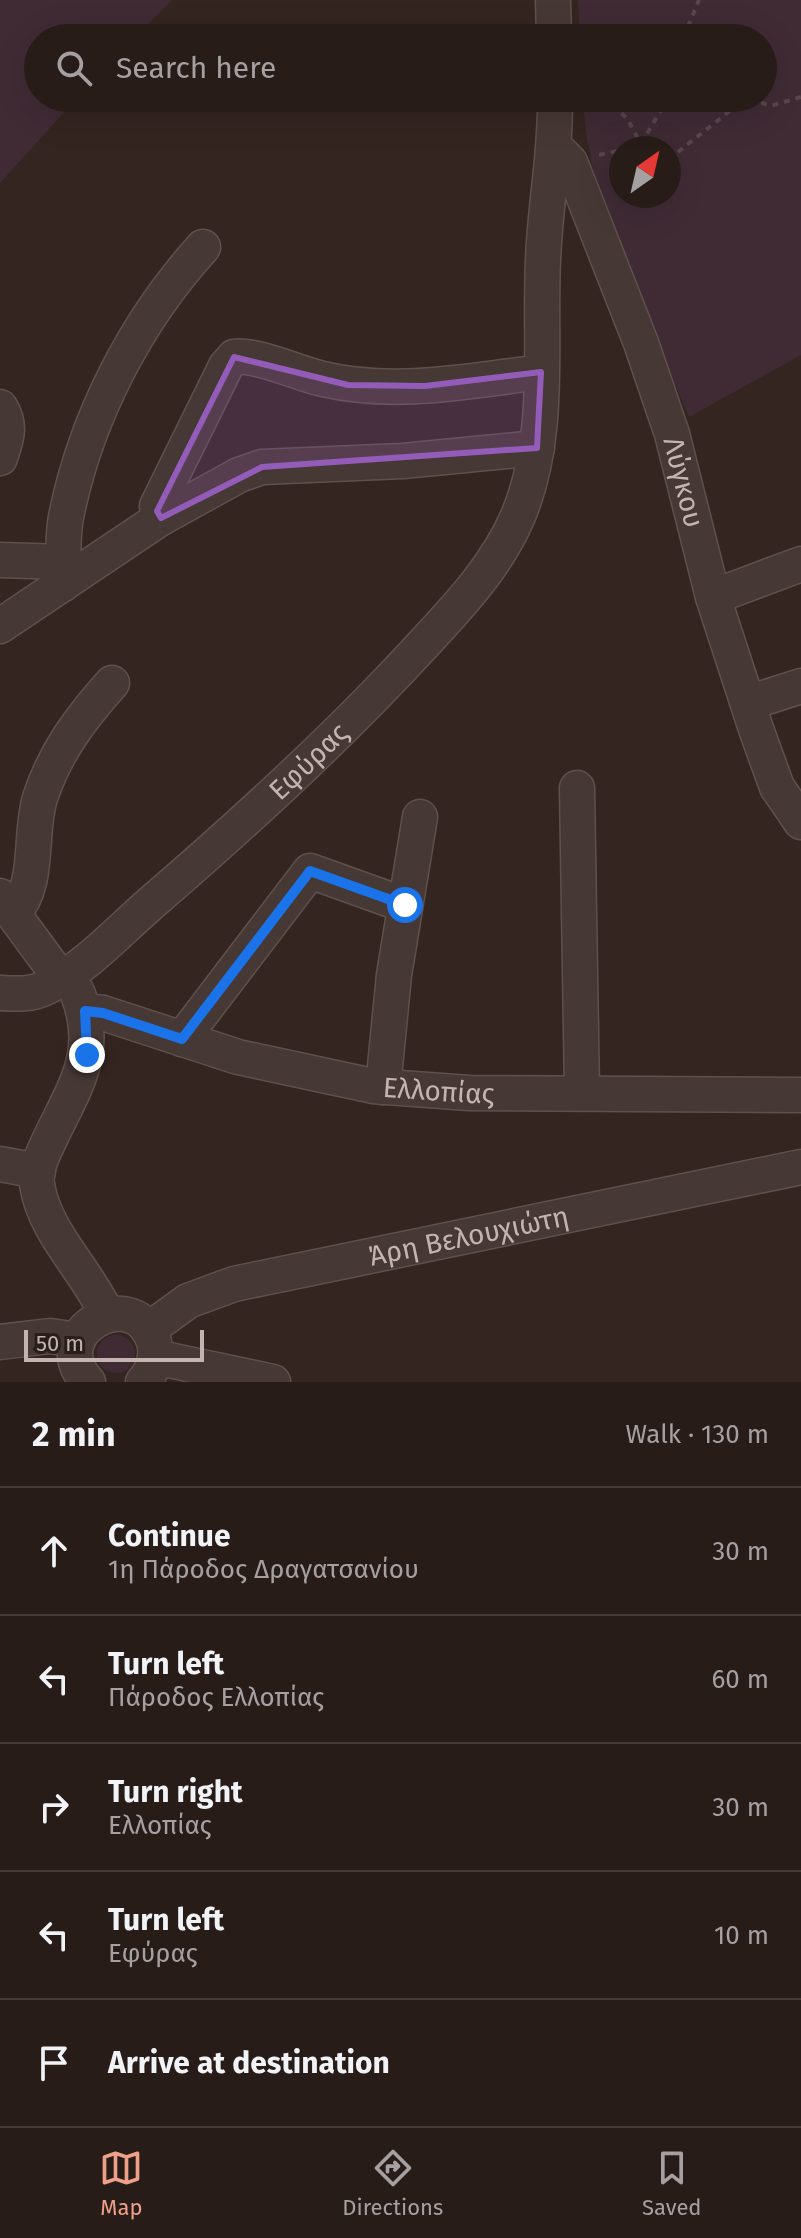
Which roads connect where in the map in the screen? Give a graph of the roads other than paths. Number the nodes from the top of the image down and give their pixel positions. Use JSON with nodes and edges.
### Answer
{"nodes":[{"id":1,"x":553,"y":0,"type":"edge"},
{"id":2,"x":554,"y":24,"type":"edge"},
{"id":3,"x":555,"y":112,"type":"edge"},
{"id":4,"x":556,"y":148,"type":"junction"},
{"id":5,"x":203,"y":247,"type":"dead end"},
{"id":6,"x":541,"y":372,"type":"junction"},
{"id":7,"x":0,"y":407,"type":"edge"},
{"id":8,"x":537,"y":448,"type":"junction"},
{"id":9,"x":0,"y":458,"type":"edge"},
{"id":10,"x":161,"y":518,"type":"junction"},
{"id":11,"x":0,"y":560,"type":"edge"},
{"id":12,"x":801,"y":564,"type":"edge"},
{"id":13,"x":63,"y":573,"type":"junction"},
{"id":14,"x":713,"y":597,"type":"junction"},
{"id":15,"x":0,"y":626,"type":"edge"},
{"id":16,"x":112,"y":683,"type":"dead end"},
{"id":17,"x":801,"y":686,"type":"edge"},
{"id":18,"x":748,"y":703,"type":"junction"},
{"id":19,"x":577,"y":788,"type":"dead end"},
{"id":20,"x":420,"y":817,"type":"dead end"},
{"id":21,"x":801,"y":822,"type":"edge"},
{"id":22,"x":7,"y":904,"type":"edge"},
{"id":23,"x":405,"y":905,"type":"junction"},
{"id":24,"x":65,"y":976,"type":"junction"},
{"id":25,"x":0,"y":993,"type":"edge"},
{"id":26,"x":85,"y":1011,"type":"junction"},
{"id":27,"x":182,"y":1039,"type":"junction"},
{"id":28,"x":383,"y":1087,"type":"junction"},
{"id":29,"x":582,"y":1093,"type":"junction"},
{"id":30,"x":801,"y":1095,"type":"edge"},
{"id":31,"x":0,"y":1164,"type":"edge"},
{"id":32,"x":801,"y":1167,"type":"edge"},
{"id":33,"x":38,"y":1171,"type":"junction"},
{"id":34,"x":107,"y":1315,"type":"junction"},
{"id":35,"x":78,"y":1340,"type":"junction"},
{"id":36,"x":0,"y":1342,"type":"edge"},
{"id":37,"x":149,"y":1356,"type":"edge"},
{"id":38,"x":88,"y":1382,"type":"edge"},
{"id":39,"x":273,"y":1382,"type":"edge"}],
"edges":[{"from":1,"to":2,"type":"street"},
{"from":3,"to":4,"type":"street","name":"Εφύρας"},
{"from":4,"to":6,"type":"street","name":"Εφύρας"},
{"from":4,"to":14,"type":"street","name":"Λύγκου"},
{"from":5,"to":13,"type":"street"},
{"from":6,"to":8,"type":"street","name":"Εφύρας"},
{"from":6,"to":10,"type":"street"},
{"from":7,"to":9,"type":"street"},
{"from":8,"to":10,"type":"street"},
{"from":8,"to":24,"type":"street","name":"Εφύρας"},
{"from":10,"to":13,"type":"street"},
{"from":11,"to":13,"type":"street"},
{"from":12,"to":14,"type":"street"},
{"from":13,"to":15,"type":"street"},
{"from":14,"to":18,"type":"street","name":"Λύγκου"},
{"from":16,"to":22,"type":"street"},
{"from":17,"to":18,"type":"street"},
{"from":18,"to":21,"type":"street","name":"Λύγκου"},
{"from":19,"to":29,"type":"street"},
{"from":20,"to":23,"type":"street"},
{"from":22,"to":24,"type":"street"},
{"from":23,"to":27,"type":"street"},
{"from":23,"to":28,"type":"street"},
{"from":24,"to":25,"type":"street"},
{"from":24,"to":26,"type":"street"},
{"from":26,"to":27,"type":"street","name":"Ελλοπίας"},
{"from":26,"to":33,"type":"street"},
{"from":27,"to":28,"type":"street","name":"Ελλοπίας"},
{"from":28,"to":29,"type":"street","name":"Ελλοπίας"},
{"from":29,"to":30,"type":"street","name":"Ελλοπίας"},
{"from":31,"to":33,"type":"street"},
{"from":32,"to":37,"type":"street","name":"Άρη Βελουχιώτη"},
{"from":33,"to":34,"type":"street"},
{"from":34,"to":35,"type":"street"},
{"from":34,"to":37,"type":"street"},
{"from":35,"to":36,"type":"street"},
{"from":35,"to":38,"type":"street"},
{"from":37,"to":39,"type":"street"}]}
